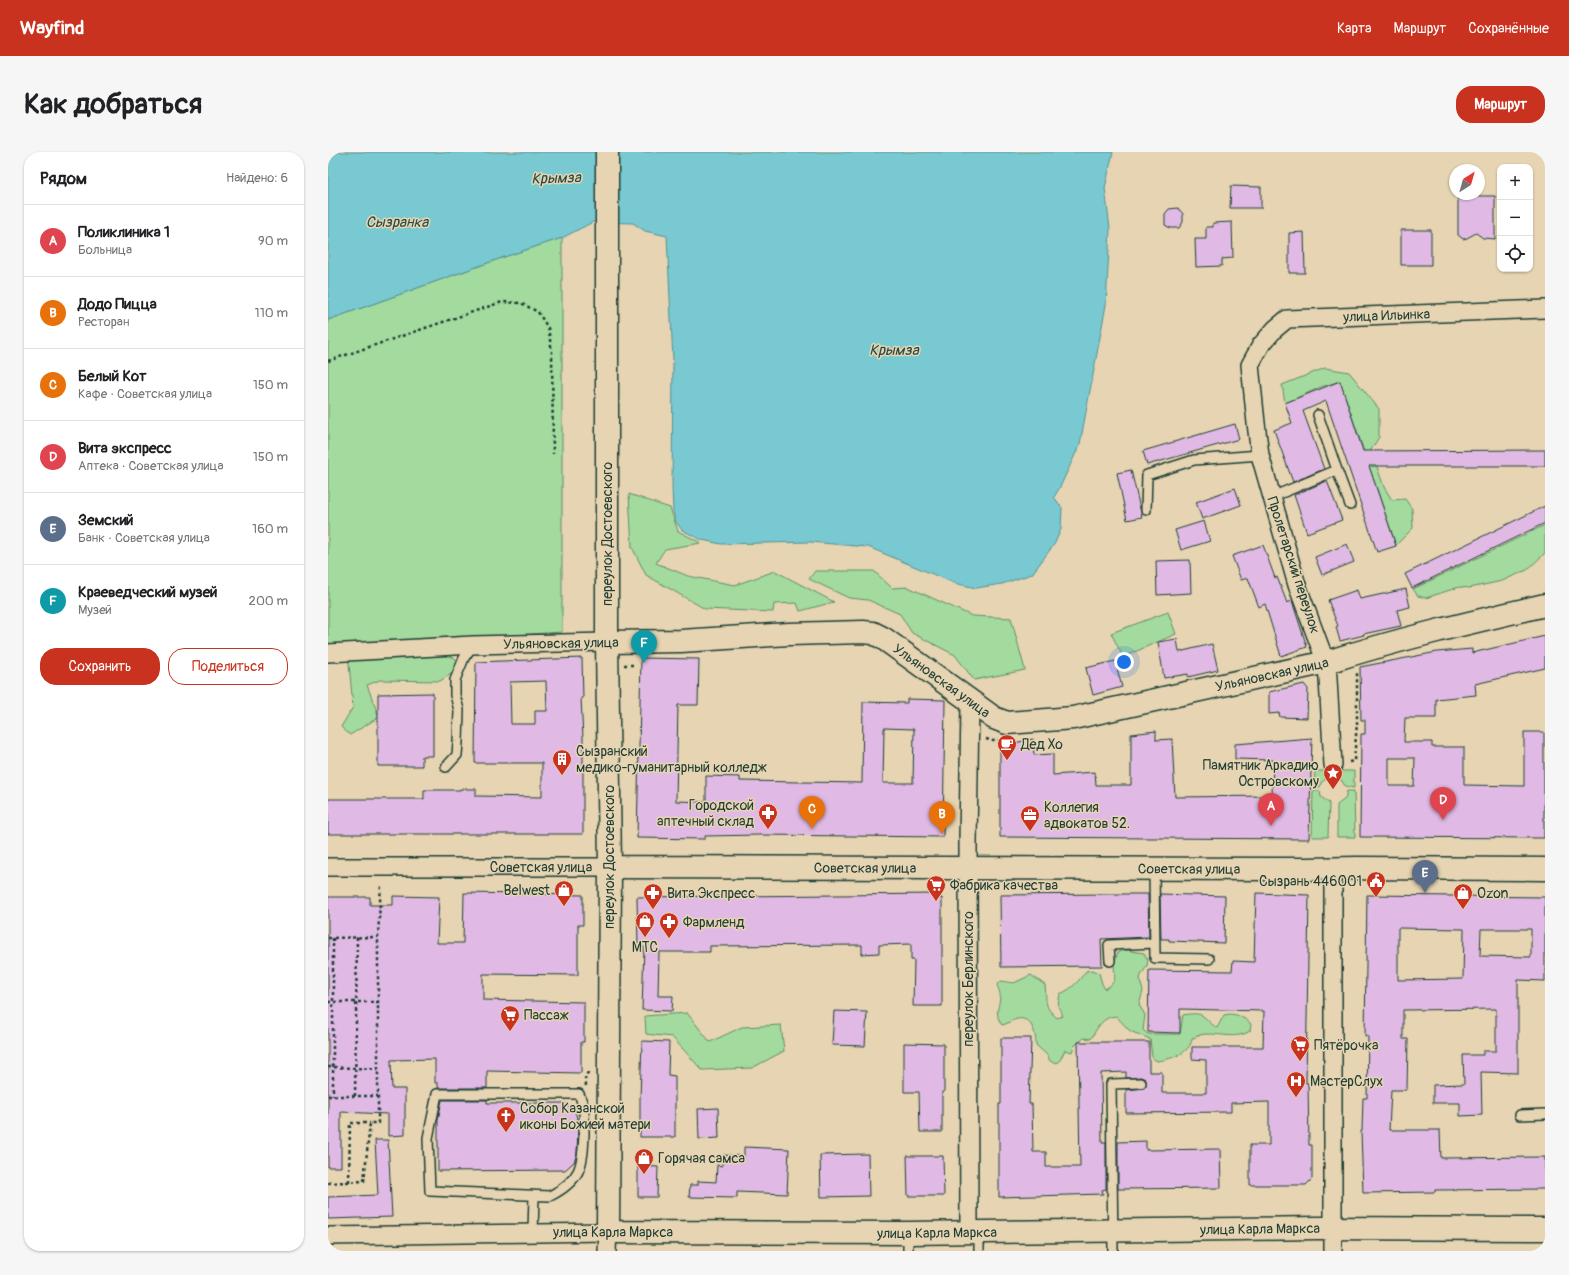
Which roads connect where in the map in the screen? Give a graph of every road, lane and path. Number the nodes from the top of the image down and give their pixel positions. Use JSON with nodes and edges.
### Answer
{"nodes":[{"id":1,"x":607,"y":152,"type":"edge"},
{"id":2,"x":1545,"y":309,"type":"edge"},
{"id":3,"x":328,"y":361,"type":"edge"},
{"id":4,"x":1250,"y":365,"type":"joint"},
{"id":5,"x":1318,"y":415,"type":"dead end"},
{"id":6,"x":553,"y":454,"type":"dead end"},
{"id":7,"x":1260,"y":455,"type":"junction"},
{"id":8,"x":1337,"y":470,"type":"junction"},
{"id":9,"x":1272,"y":497,"type":"junction"},
{"id":10,"x":1350,"y":505,"type":"dead end"},
{"id":11,"x":1146,"y":510,"type":"dead end"},
{"id":12,"x":1545,"y":605,"type":"edge"},
{"id":13,"x":607,"y":642,"type":"junction"},
{"id":14,"x":473,"y":646,"type":"junction"},
{"id":15,"x":328,"y":653,"type":"edge"},
{"id":16,"x":1358,"y":653,"type":"junction"},
{"id":17,"x":1327,"y":662,"type":"junction"},
{"id":18,"x":970,"y":702,"type":"junction"},
{"id":19,"x":1333,"y":765,"type":"joint"},
{"id":20,"x":446,"y":767,"type":"dead end"},
{"id":21,"x":328,"y":867,"type":"edge"},
{"id":22,"x":610,"y":867,"type":"junction"},
{"id":23,"x":968,"y":868,"type":"junction"},
{"id":24,"x":1333,"y":868,"type":"junction"},
{"id":25,"x":1154,"y":869,"type":"junction"},
{"id":26,"x":1545,"y":869,"type":"edge"},
{"id":27,"x":381,"y":884,"type":"dead end"},
{"id":28,"x":357,"y":937,"type":"junction"},
{"id":29,"x":378,"y":937,"type":"junction"},
{"id":30,"x":328,"y":938,"type":"edge"},
{"id":31,"x":333,"y":938,"type":"junction"},
{"id":32,"x":1155,"y":943,"type":"junction"},
{"id":33,"x":1209,"y":959,"type":"dead end"},
{"id":34,"x":1110,"y":960,"type":"dead end"},
{"id":35,"x":328,"y":1002,"type":"edge"},
{"id":36,"x":333,"y":1002,"type":"junction"},
{"id":37,"x":356,"y":1002,"type":"junction"},
{"id":38,"x":378,"y":1002,"type":"junction"},
{"id":39,"x":328,"y":1067,"type":"edge"},
{"id":40,"x":334,"y":1067,"type":"junction"},
{"id":41,"x":355,"y":1068,"type":"junction"},
{"id":42,"x":378,"y":1069,"type":"junction"},
{"id":43,"x":1141,"y":1082,"type":"dead end"},
{"id":44,"x":328,"y":1096,"type":"edge"},
{"id":45,"x":333,"y":1096,"type":"junction"},
{"id":46,"x":355,"y":1096,"type":"junction"},
{"id":47,"x":378,"y":1096,"type":"junction"},
{"id":48,"x":1520,"y":1114,"type":"dead end"},
{"id":49,"x":1545,"y":1114,"type":"edge"},
{"id":50,"x":370,"y":1123,"type":"junction"},
{"id":51,"x":349,"y":1182,"type":"junction"},
{"id":52,"x":328,"y":1183,"type":"edge"},
{"id":53,"x":534,"y":1196,"type":"junction"},
{"id":54,"x":1333,"y":1228,"type":"junction"},
{"id":55,"x":1545,"y":1229,"type":"edge"},
{"id":56,"x":533,"y":1232,"type":"junction"},
{"id":57,"x":328,"y":1236,"type":"edge"},
{"id":58,"x":976,"y":1239,"type":"edge"},
{"id":59,"x":607,"y":1241,"type":"edge"},
{"id":60,"x":1113,"y":1241,"type":"edge"},
{"id":61,"x":908,"y":1242,"type":"edge"},
{"id":62,"x":1333,"y":1251,"type":"edge"}],
"edges":[{"from":1,"to":13,"type":"main road","name":"переулок Достоевского"},
{"from":2,"to":4,"type":"street","name":"улица Ильинка"},
{"from":3,"to":6,"type":"path"},
{"from":4,"to":7,"type":"street","name":"Пролетарский переулок"},
{"from":5,"to":8,"type":"lane"},
{"from":7,"to":9,"type":"street","name":"Пролетарский переулок"},
{"from":7,"to":11,"type":"lane"},
{"from":8,"to":9,"type":"lane"},
{"from":8,"to":10,"type":"lane"},
{"from":9,"to":17,"type":"street","name":"Пролетарский переулок"},
{"from":12,"to":16,"type":"main road","name":"Ульяновская улица"},
{"from":13,"to":14,"type":"street","name":"Ульяновская улица"},
{"from":13,"to":18,"type":"main road","name":"Ульяновская улица"},
{"from":13,"to":22,"type":"main road","name":"переулок Достоевского"},
{"from":14,"to":15,"type":"street","name":"Ульяновская улица"},
{"from":14,"to":20,"type":"lane"},
{"from":16,"to":17,"type":"main road","name":"Ульяновская улица"},
{"from":16,"to":19,"type":"path"},
{"from":17,"to":18,"type":"main road","name":"Ульяновская улица"},
{"from":17,"to":19,"type":"street","name":"Пролетарский переулок"},
{"from":18,"to":23,"type":"street","name":"переулок Берлинского"},
{"from":21,"to":22,"type":"street","name":"Советская улица"},
{"from":22,"to":23,"type":"main road","name":"Советская улица"},
{"from":22,"to":59,"type":"main road","name":"переулок Достоевского"},
{"from":23,"to":25,"type":"main road","name":"Советская улица"},
{"from":23,"to":58,"type":"street","name":"переулок Берлинского"},
{"from":24,"to":25,"type":"main road","name":"Советская улица"},
{"from":24,"to":26,"type":"main road","name":"Советская улица"},
{"from":24,"to":54,"type":"street"},
{"from":25,"to":32,"type":"lane"},
{"from":27,"to":29,"type":"path"},
{"from":28,"to":29,"type":"path"},
{"from":28,"to":31,"type":"path"},
{"from":28,"to":37,"type":"path"},
{"from":29,"to":38,"type":"path"},
{"from":30,"to":31,"type":"path"},
{"from":31,"to":36,"type":"path"},
{"from":32,"to":33,"type":"lane"},
{"from":32,"to":34,"type":"lane"},
{"from":35,"to":36,"type":"path"},
{"from":36,"to":37,"type":"path"},
{"from":36,"to":40,"type":"path"},
{"from":37,"to":38,"type":"path"},
{"from":37,"to":41,"type":"path"},
{"from":38,"to":42,"type":"path"},
{"from":39,"to":40,"type":"path"},
{"from":40,"to":41,"type":"path"},
{"from":40,"to":45,"type":"path"},
{"from":41,"to":42,"type":"path"},
{"from":41,"to":46,"type":"path"},
{"from":42,"to":47,"type":"path"},
{"from":43,"to":60,"type":"lane"},
{"from":44,"to":45,"type":"path"},
{"from":45,"to":46,"type":"path"},
{"from":46,"to":47,"type":"path"},
{"from":47,"to":50,"type":"path"},
{"from":48,"to":49,"type":"lane"},
{"from":50,"to":51,"type":"path"},
{"from":50,"to":51,"type":"path"},
{"from":51,"to":52,"type":"path"},
{"from":53,"to":53,"type":"lane"},
{"from":53,"to":56,"type":"lane"},
{"from":54,"to":55,"type":"main road","name":"улица Карла Маркса"},
{"from":54,"to":60,"type":"main road","name":"улица Карла Маркса"},
{"from":54,"to":62,"type":"street"},
{"from":56,"to":57,"type":"street","name":"улица Карла Маркса"},
{"from":56,"to":59,"type":"street","name":"улица Карла Маркса"},
{"from":58,"to":60,"type":"main road","name":"улица Карла Маркса"},
{"from":58,"to":61,"type":"main road","name":"улица Карла Маркса"},
{"from":59,"to":61,"type":"main road","name":"улица Карла Маркса"}]}
